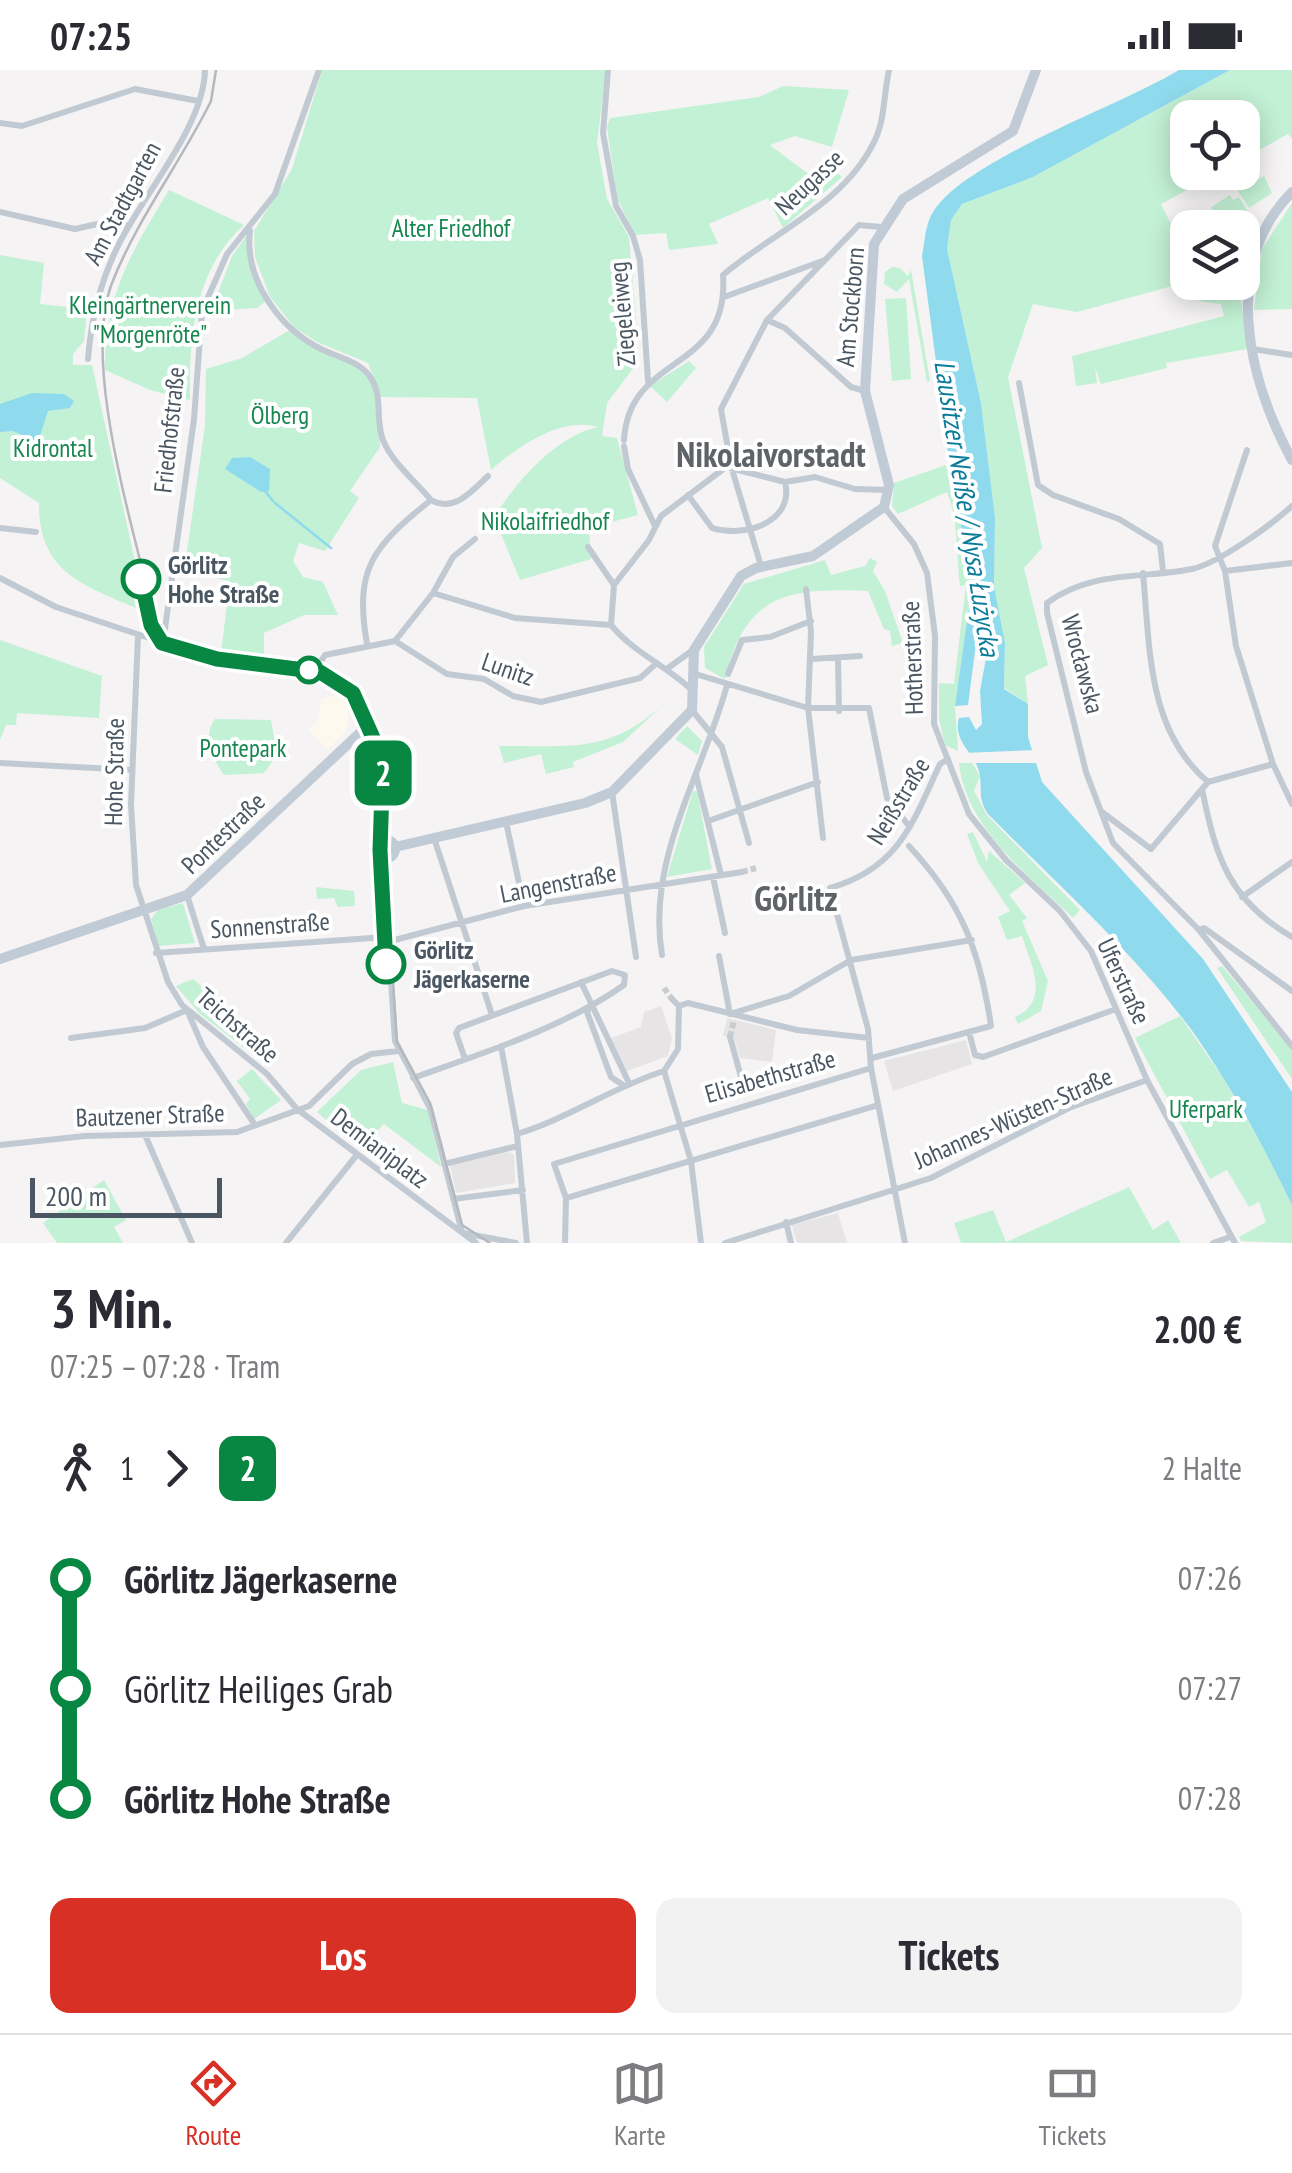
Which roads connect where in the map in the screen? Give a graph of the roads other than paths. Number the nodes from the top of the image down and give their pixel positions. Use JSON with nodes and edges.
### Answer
{"nodes":[{"id":1,"x":204,"y":70,"type":"edge"},
{"id":2,"x":319,"y":70,"type":"edge"},
{"id":3,"x":608,"y":70,"type":"edge"},
{"id":4,"x":888,"y":70,"type":"edge"},
{"id":5,"x":1036,"y":70,"type":"edge"},
{"id":6,"x":198,"y":101,"type":"junction"},
{"id":7,"x":0,"y":124,"type":"edge"},
{"id":8,"x":1292,"y":192,"type":"edge"},
{"id":9,"x":0,"y":212,"type":"edge"},
{"id":10,"x":129,"y":226,"type":"junction"},
{"id":11,"x":881,"y":227,"type":"junction"},
{"id":12,"x":250,"y":229,"type":"junction"},
{"id":13,"x":825,"y":260,"type":"junction"},
{"id":14,"x":724,"y":297,"type":"junction"},
{"id":15,"x":768,"y":320,"type":"junction"},
{"id":16,"x":1254,"y":350,"type":"junction"},
{"id":17,"x":1292,"y":355,"type":"edge"},
{"id":18,"x":88,"y":360,"type":"dead end"},
{"id":19,"x":648,"y":381,"type":"junction"},
{"id":20,"x":1019,"y":382,"type":"dead end"},
{"id":21,"x":864,"y":391,"type":"junction"},
{"id":22,"x":1247,"y":450,"type":"dead end"},
{"id":23,"x":1292,"y":460,"type":"edge"},
{"id":24,"x":731,"y":466,"type":"junction"},
{"id":25,"x":488,"y":476,"type":"dead end"},
{"id":26,"x":785,"y":482,"type":"junction"},
{"id":27,"x":889,"y":490,"type":"junction"},
{"id":28,"x":688,"y":495,"type":"junction"},
{"id":29,"x":431,"y":500,"type":"junction"},
{"id":30,"x":1292,"y":506,"type":"edge"},
{"id":31,"x":884,"y":507,"type":"junction"},
{"id":32,"x":656,"y":526,"type":"junction"},
{"id":33,"x":0,"y":528,"type":"edge"},
{"id":34,"x":751,"y":530,"type":"junction"},
{"id":35,"x":36,"y":532,"type":"dead end"},
{"id":36,"x":475,"y":539,"type":"dead end"},
{"id":37,"x":588,"y":547,"type":"dead end"},
{"id":38,"x":1218,"y":556,"type":"junction"},
{"id":39,"x":1292,"y":563,"type":"edge"},
{"id":40,"x":761,"y":567,"type":"junction"},
{"id":41,"x":1163,"y":571,"type":"junction"},
{"id":42,"x":1225,"y":571,"type":"junction"},
{"id":43,"x":1143,"y":573,"type":"junction"},
{"id":44,"x":0,"y":578,"type":"edge"},
{"id":45,"x":614,"y":585,"type":"junction"},
{"id":46,"x":806,"y":588,"type":"dead end"},
{"id":47,"x":433,"y":593,"type":"junction"},
{"id":48,"x":811,"y":621,"type":"junction"},
{"id":49,"x":611,"y":625,"type":"junction"},
{"id":50,"x":138,"y":635,"type":"junction"},
{"id":51,"x":395,"y":642,"type":"junction"},
{"id":52,"x":163,"y":643,"type":"junction"},
{"id":53,"x":367,"y":644,"type":"junction"},
{"id":54,"x":694,"y":650,"type":"junction"},
{"id":55,"x":860,"y":656,"type":"dead end"},
{"id":56,"x":838,"y":658,"type":"junction"},
{"id":57,"x":810,"y":659,"type":"junction"},
{"id":58,"x":657,"y":663,"type":"junction"},
{"id":59,"x":668,"y":668,"type":"junction"},
{"id":60,"x":316,"y":669,"type":"junction"},
{"id":61,"x":692,"y":673,"type":"junction"},
{"id":62,"x":727,"y":681,"type":"junction"},
{"id":63,"x":694,"y":692,"type":"junction"},
{"id":64,"x":808,"y":708,"type":"junction"},
{"id":65,"x":692,"y":710,"type":"junction"},
{"id":66,"x":839,"y":711,"type":"junction"},
{"id":67,"x":710,"y":728,"type":"junction"},
{"id":68,"x":371,"y":732,"type":"junction"},
{"id":69,"x":948,"y":759,"type":"junction"},
{"id":70,"x":0,"y":763,"type":"edge"},
{"id":71,"x":1273,"y":764,"type":"junction"},
{"id":72,"x":132,"y":770,"type":"junction"},
{"id":73,"x":696,"y":774,"type":"junction"},
{"id":74,"x":818,"y":782,"type":"junction"},
{"id":75,"x":1205,"y":785,"type":"junction"},
{"id":76,"x":612,"y":792,"type":"junction"},
{"id":77,"x":1292,"y":804,"type":"edge"},
{"id":78,"x":740,"y":810,"type":"junction"},
{"id":79,"x":1100,"y":811,"type":"junction"},
{"id":80,"x":711,"y":820,"type":"junction"},
{"id":81,"x":506,"y":822,"type":"junction"},
{"id":82,"x":909,"y":826,"type":"junction"},
{"id":83,"x":434,"y":838,"type":"junction"},
{"id":84,"x":822,"y":838,"type":"dead end"},
{"id":85,"x":383,"y":840,"type":"junction"},
{"id":86,"x":748,"y":842,"type":"dead end"},
{"id":87,"x":906,"y":844,"type":"junction"},
{"id":88,"x":395,"y":848,"type":"junction"},
{"id":89,"x":383,"y":858,"type":"junction"},
{"id":90,"x":1292,"y":862,"type":"edge"},
{"id":91,"x":741,"y":871,"type":"tunnel mouth"},
{"id":92,"x":717,"y":876,"type":"junction"},
{"id":93,"x":658,"y":887,"type":"junction"},
{"id":94,"x":627,"y":890,"type":"junction"},
{"id":95,"x":187,"y":895,"type":"junction"},
{"id":96,"x":1242,"y":897,"type":"junction"},
{"id":97,"x":524,"y":906,"type":"junction"},
{"id":98,"x":141,"y":909,"type":"junction"},
{"id":99,"x":460,"y":923,"type":"junction"},
{"id":100,"x":1199,"y":930,"type":"junction"},
{"id":101,"x":726,"y":934,"type":"dead end"},
{"id":102,"x":1292,"y":937,"type":"edge"},
{"id":103,"x":387,"y":940,"type":"junction"},
{"id":104,"x":972,"y":940,"type":"junction"},
{"id":105,"x":204,"y":949,"type":"junction"},
{"id":106,"x":156,"y":953,"type":"junction"},
{"id":107,"x":662,"y":956,"type":"dead end"},
{"id":108,"x":718,"y":956,"type":"dead end"},
{"id":109,"x":636,"y":957,"type":"dead end"},
{"id":110,"x":0,"y":959,"type":"edge"},
{"id":111,"x":851,"y":960,"type":"junction"},
{"id":112,"x":581,"y":982,"type":"junction"},
{"id":113,"x":1292,"y":991,"type":"edge"},
{"id":114,"x":672,"y":999,"type":"tunnel mouth"},
{"id":115,"x":590,"y":1006,"type":"junction"},
{"id":116,"x":679,"y":1006,"type":"junction"},
{"id":117,"x":1116,"y":1008,"type":"junction"},
{"id":118,"x":187,"y":1010,"type":"junction"},
{"id":119,"x":492,"y":1015,"type":"junction"},
{"id":120,"x":732,"y":1017,"type":"junction"},
{"id":121,"x":969,"y":1032,"type":"junction"},
{"id":122,"x":730,"y":1037,"type":"tunnel mouth"},
{"id":123,"x":71,"y":1038,"type":"dead end"},
{"id":124,"x":869,"y":1038,"type":"junction"},
{"id":125,"x":500,"y":1046,"type":"junction"},
{"id":126,"x":1292,"y":1046,"type":"edge"},
{"id":127,"x":398,"y":1051,"type":"junction"},
{"id":128,"x":872,"y":1058,"type":"junction"},
{"id":129,"x":466,"y":1059,"type":"junction"},
{"id":130,"x":871,"y":1068,"type":"junction"},
{"id":131,"x":664,"y":1070,"type":"junction"},
{"id":132,"x":413,"y":1078,"type":"junction"},
{"id":133,"x":1147,"y":1080,"type":"junction"},
{"id":134,"x":626,"y":1083,"type":"junction"},
{"id":135,"x":744,"y":1088,"type":"dead end"},
{"id":136,"x":878,"y":1105,"type":"junction"},
{"id":137,"x":297,"y":1109,"type":"junction"},
{"id":138,"x":680,"y":1123,"type":"junction"},
{"id":139,"x":255,"y":1126,"type":"junction"},
{"id":140,"x":517,"y":1134,"type":"junction"},
{"id":141,"x":145,"y":1135,"type":"junction"},
{"id":142,"x":0,"y":1145,"type":"edge"},
{"id":143,"x":518,"y":1146,"type":"junction"},
{"id":144,"x":356,"y":1156,"type":"junction"},
{"id":145,"x":691,"y":1160,"type":"junction"},
{"id":146,"x":444,"y":1164,"type":"junction"},
{"id":147,"x":524,"y":1190,"type":"junction"},
{"id":148,"x":895,"y":1191,"type":"junction"},
{"id":149,"x":566,"y":1198,"type":"junction"},
{"id":150,"x":453,"y":1200,"type":"junction"},
{"id":151,"x":441,"y":1218,"type":"junction"},
{"id":152,"x":786,"y":1222,"type":"junction"},
{"id":153,"x":462,"y":1233,"type":"junction"},
{"id":154,"x":1233,"y":1241,"type":"edge"},
{"id":155,"x":192,"y":1243,"type":"edge"},
{"id":156,"x":286,"y":1243,"type":"edge"},
{"id":157,"x":476,"y":1243,"type":"edge"},
{"id":158,"x":516,"y":1243,"type":"edge"},
{"id":159,"x":526,"y":1243,"type":"edge"},
{"id":160,"x":566,"y":1243,"type":"edge"},
{"id":161,"x":701,"y":1243,"type":"edge"},
{"id":162,"x":725,"y":1243,"type":"edge"},
{"id":163,"x":791,"y":1243,"type":"edge"},
{"id":164,"x":905,"y":1243,"type":"edge"},
{"id":165,"x":1213,"y":1243,"type":"edge"}],
"edges":[{"from":1,"to":6,"type":"street","name":"Am Stadtgarten"},
{"from":2,"to":12,"type":"street","name":"Friedhofstraße"},
{"from":3,"to":19,"type":"street","name":"Ziegeleiweg"},
{"from":4,"to":14,"type":"street","name":"Neugasse"},
{"from":5,"to":11,"type":"street"},
{"from":6,"to":7,"type":"street"},
{"from":6,"to":10,"type":"street","name":"Am Stadtgarten"},
{"from":8,"to":16,"type":"street"},
{"from":9,"to":10,"type":"street"},
{"from":10,"to":18,"type":"street","name":"Am Stadtgarten"},
{"from":11,"to":13,"type":"street"},
{"from":11,"to":21,"type":"street","name":"Am Stockborn"},
{"from":12,"to":29,"type":"street"},
{"from":12,"to":52,"type":"street","name":"Friedhofstraße"},
{"from":13,"to":14,"type":"street"},
{"from":13,"to":15,"type":"street"},
{"from":14,"to":19,"type":"street"},
{"from":15,"to":21,"type":"street"},
{"from":15,"to":24,"type":"street"},
{"from":16,"to":17,"type":"street"},
{"from":16,"to":23,"type":"street"},
{"from":19,"to":32,"type":"street"},
{"from":20,"to":41,"type":"street"},
{"from":21,"to":27,"type":"street","name":"Am Stockborn"},
{"from":22,"to":38,"type":"street"},
{"from":24,"to":26,"type":"street"},
{"from":24,"to":28,"type":"street"},
{"from":24,"to":34,"type":"street"},
{"from":25,"to":29,"type":"street"},
{"from":26,"to":27,"type":"street"},
{"from":26,"to":34,"type":"street"},
{"from":27,"to":31,"type":"street"},
{"from":28,"to":32,"type":"street"},
{"from":28,"to":34,"type":"street"},
{"from":29,"to":53,"type":"street"},
{"from":30,"to":38,"type":"street","name":"Wrocławska"},
{"from":31,"to":40,"type":"street"},
{"from":31,"to":69,"type":"street","name":"Hotherstraße"},
{"from":32,"to":45,"type":"street"},
{"from":33,"to":35,"type":"street"},
{"from":34,"to":40,"type":"street"},
{"from":36,"to":47,"type":"street"},
{"from":37,"to":45,"type":"street"},
{"from":38,"to":41,"type":"street","name":"Wrocławska"},
{"from":38,"to":42,"type":"street"},
{"from":39,"to":42,"type":"street"},
{"from":40,"to":54,"type":"street"},
{"from":41,"to":43,"type":"street","name":"Wrocławska"},
{"from":42,"to":71,"type":"street"},
{"from":43,"to":75,"type":"street"},
{"from":43,"to":79,"type":"street","name":"Wrocławska"},
{"from":44,"to":50,"type":"street"},
{"from":45,"to":49,"type":"street"},
{"from":46,"to":48,"type":"street"},
{"from":47,"to":49,"type":"street"},
{"from":47,"to":51,"type":"street"},
{"from":48,"to":57,"type":"street"},
{"from":48,"to":62,"type":"street"},
{"from":49,"to":58,"type":"street"},
{"from":50,"to":52,"type":"street"},
{"from":50,"to":72,"type":"street","name":"Hohe Straße"},
{"from":51,"to":53,"type":"street"},
{"from":51,"to":58,"type":"street","name":"Lunitz"},
{"from":52,"to":60,"type":"street"},
{"from":53,"to":60,"type":"street"},
{"from":54,"to":59,"type":"street"},
{"from":54,"to":61,"type":"street"},
{"from":55,"to":56,"type":"street"},
{"from":56,"to":57,"type":"street"},
{"from":56,"to":66,"type":"street"},
{"from":57,"to":64,"type":"street"},
{"from":58,"to":59,"type":"street"},
{"from":59,"to":63,"type":"street"},
{"from":60,"to":68,"type":"street"},
{"from":61,"to":62,"type":"street"},
{"from":61,"to":63,"type":"street"},
{"from":62,"to":64,"type":"street"},
{"from":62,"to":67,"type":"street"},
{"from":63,"to":65,"type":"street"},
{"from":64,"to":66,"type":"street"},
{"from":64,"to":74,"type":"street"},
{"from":65,"to":67,"type":"street"},
{"from":65,"to":76,"type":"street"},
{"from":66,"to":82,"type":"street"},
{"from":67,"to":73,"type":"street"},
{"from":67,"to":78,"type":"street"},
{"from":68,"to":85,"type":"street"},
{"from":68,"to":95,"type":"street","name":"Pontestraße"},
{"from":69,"to":82,"type":"street","name":"Neißstraße"},
{"from":69,"to":117,"type":"street","name":"Uferstraße"},
{"from":70,"to":72,"type":"street"},
{"from":71,"to":75,"type":"street"},
{"from":71,"to":77,"type":"street"},
{"from":72,"to":98,"type":"street","name":"Hohe Straße"},
{"from":73,"to":80,"type":"street"},
{"from":73,"to":93,"type":"street"},
{"from":74,"to":78,"type":"street"},
{"from":74,"to":84,"type":"street"},
{"from":75,"to":79,"type":"street"},
{"from":75,"to":96,"type":"street"},
{"from":76,"to":81,"type":"street"},
{"from":76,"to":94,"type":"street"},
{"from":78,"to":80,"type":"street"},
{"from":78,"to":86,"type":"street"},
{"from":79,"to":100,"type":"street"},
{"from":80,"to":92,"type":"street"},
{"from":81,"to":83,"type":"street"},
{"from":81,"to":97,"type":"street"},
{"from":82,"to":87,"type":"street","name":"Neißstraße"},
{"from":83,"to":88,"type":"street"},
{"from":83,"to":99,"type":"street"},
{"from":85,"to":88,"type":"street"},
{"from":85,"to":89,"type":"street"},
{"from":87,"to":104,"type":"street"},
{"from":87,"to":111,"type":"street","name":"Neißstraße"},
{"from":88,"to":89,"type":"street"},
{"from":89,"to":103,"type":"street"},
{"from":90,"to":96,"type":"street"},
{"from":91,"to":92,"type":"street","name":"Langenstraße"},
{"from":92,"to":93,"type":"street","name":"Langenstraße"},
{"from":92,"to":101,"type":"street"},
{"from":93,"to":94,"type":"street","name":"Langenstraße"},
{"from":93,"to":107,"type":"street"},
{"from":94,"to":97,"type":"street","name":"Langenstraße"},
{"from":94,"to":109,"type":"street"},
{"from":95,"to":98,"type":"street","name":"Pontestraße"},
{"from":95,"to":105,"type":"street"},
{"from":96,"to":102,"type":"street"},
{"from":97,"to":99,"type":"street","name":"Langenstraße"},
{"from":98,"to":106,"type":"street","name":"Teichstraße"},
{"from":98,"to":110,"type":"street","name":"Pontestraße"},
{"from":99,"to":103,"type":"street","name":"Langenstraße"},
{"from":99,"to":119,"type":"street"},
{"from":100,"to":113,"type":"street"},
{"from":100,"to":126,"type":"street"},
{"from":103,"to":105,"type":"street","name":"Sonnenstraße"},
{"from":103,"to":127,"type":"street"},
{"from":104,"to":111,"type":"street"},
{"from":104,"to":121,"type":"street"},
{"from":105,"to":106,"type":"street","name":"Sonnenstraße"},
{"from":106,"to":118,"type":"street","name":"Teichstraße"},
{"from":108,"to":120,"type":"street"},
{"from":111,"to":120,"type":"street"},
{"from":111,"to":124,"type":"street"},
{"from":112,"to":115,"type":"street"},
{"from":112,"to":115,"type":"street"},
{"from":112,"to":119,"type":"street"},
{"from":114,"to":116,"type":"street"},
{"from":115,"to":125,"type":"street"},
{"from":115,"to":134,"type":"street"},
{"from":116,"to":120,"type":"street"},
{"from":116,"to":131,"type":"street"},
{"from":117,"to":121,"type":"street"},
{"from":117,"to":133,"type":"street","name":"Uferstraße"},
{"from":118,"to":123,"type":"street"},
{"from":118,"to":137,"type":"street","name":"Teichstraße"},
{"from":118,"to":139,"type":"street"},
{"from":119,"to":129,"type":"street"},
{"from":120,"to":124,"type":"street"},
{"from":121,"to":128,"type":"street"},
{"from":122,"to":135,"type":"street"},
{"from":124,"to":128,"type":"street"},
{"from":125,"to":129,"type":"street"},
{"from":125,"to":140,"type":"street"},
{"from":127,"to":132,"type":"street","name":"Demianiplatz"},
{"from":127,"to":137,"type":"street","name":"Demianiplatz"},
{"from":128,"to":130,"type":"street"},
{"from":129,"to":132,"type":"street"},
{"from":130,"to":136,"type":"street"},
{"from":130,"to":138,"type":"street","name":"Elisabethstraße"},
{"from":131,"to":134,"type":"street"},
{"from":131,"to":138,"type":"street"},
{"from":132,"to":146,"type":"street","name":"Demianiplatz"},
{"from":133,"to":148,"type":"street","name":"Johannes-Wüsten-Straße"},
{"from":133,"to":154,"type":"street","name":"Uferstraße"},
{"from":134,"to":140,"type":"street"},
{"from":136,"to":145,"type":"street"},
{"from":136,"to":148,"type":"street"},
{"from":137,"to":139,"type":"street","name":"Bautzener Straße"},
{"from":137,"to":144,"type":"street","name":"Demianiplatz"},
{"from":138,"to":145,"type":"street","name":"Elisabethstraße"},
{"from":138,"to":149,"type":"street","name":"Elisabethstraße"},
{"from":139,"to":141,"type":"street","name":"Bautzener Straße"},
{"from":140,"to":143,"type":"street"},
{"from":141,"to":142,"type":"street","name":"Bautzener Straße"},
{"from":141,"to":155,"type":"street"},
{"from":143,"to":146,"type":"street"},
{"from":143,"to":147,"type":"street"},
{"from":144,"to":151,"type":"street","name":"Demianiplatz"},
{"from":144,"to":156,"type":"street"},
{"from":145,"to":149,"type":"street"},
{"from":145,"to":161,"type":"street","name":"Elisabethstraße"},
{"from":146,"to":150,"type":"street","name":"Demianiplatz"},
{"from":147,"to":150,"type":"street"},
{"from":147,"to":159,"type":"street"},
{"from":148,"to":152,"type":"street","name":"Johannes-Wüsten-Straße"},
{"from":148,"to":164,"type":"street"},
{"from":149,"to":160,"type":"street"},
{"from":150,"to":151,"type":"street","name":"Demianiplatz"},
{"from":150,"to":153,"type":"street","name":"Demianiplatz"},
{"from":151,"to":153,"type":"street","name":"Demianiplatz"},
{"from":152,"to":162,"type":"street","name":"Johannes-Wüsten-Straße"},
{"from":152,"to":163,"type":"street"},
{"from":153,"to":157,"type":"street","name":"Demianiplatz"},
{"from":153,"to":158,"type":"street","name":"Demianiplatz"},
{"from":154,"to":165,"type":"street"}]}
